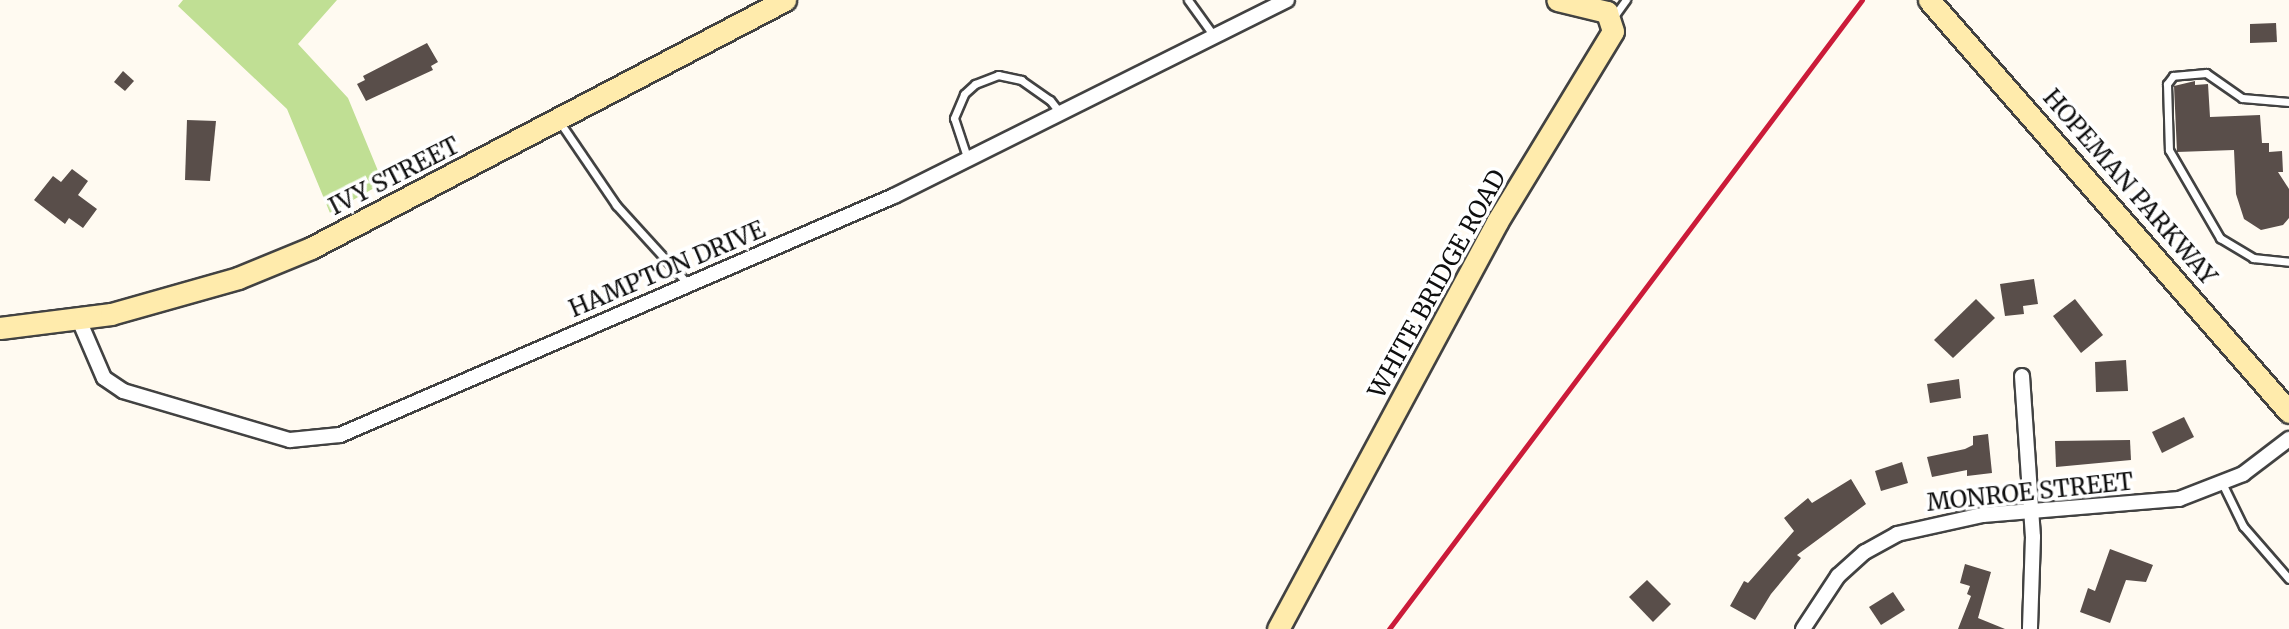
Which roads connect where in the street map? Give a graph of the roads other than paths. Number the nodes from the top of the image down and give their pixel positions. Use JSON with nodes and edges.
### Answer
{"nodes":[{"id":1,"x":785,"y":0,"type":"edge"},
{"id":2,"x":1188,"y":0,"type":"edge"},
{"id":3,"x":1287,"y":0,"type":"edge"},
{"id":4,"x":1557,"y":0,"type":"edge"},
{"id":5,"x":1626,"y":0,"type":"edge"},
{"id":6,"x":1929,"y":0,"type":"edge"},
{"id":7,"x":1612,"y":19,"type":"junction"},
{"id":8,"x":1214,"y":36,"type":"junction"},
{"id":9,"x":2289,"y":102,"type":"edge"},
{"id":10,"x":1061,"y":114,"type":"junction"},
{"id":11,"x":559,"y":121,"type":"junction"},
{"id":12,"x":968,"y":161,"type":"junction"},
{"id":13,"x":2289,"y":262,"type":"edge"},
{"id":14,"x":688,"y":284,"type":"junction"},
{"id":15,"x":79,"y":320,"type":"junction"},
{"id":16,"x":0,"y":328,"type":"edge"},
{"id":17,"x":2022,"y":376,"type":"dead end"},
{"id":18,"x":2289,"y":412,"type":"edge"},
{"id":19,"x":2289,"y":439,"type":"edge"},
{"id":20,"x":2222,"y":485,"type":"junction"},
{"id":21,"x":2032,"y":511,"type":"junction"},
{"id":22,"x":2289,"y":579,"type":"edge"},
{"id":23,"x":1278,"y":629,"type":"edge"},
{"id":24,"x":1803,"y":629,"type":"edge"},
{"id":25,"x":2030,"y":629,"type":"edge"}],
"edges":[{"from":1,"to":11,"type":"main road","name":"IVY STREET"},
{"from":2,"to":8,"type":"lane"},
{"from":3,"to":8,"type":"street","name":"HAMPTON DRIVE"},
{"from":4,"to":7,"type":"main road"},
{"from":5,"to":7,"type":"lane"},
{"from":6,"to":18,"type":"main road","name":"HOPEMAN PARKWAY"},
{"from":7,"to":23,"type":"main road","name":"WHITE BRIDGE ROAD"},
{"from":8,"to":10,"type":"street","name":"HAMPTON DRIVE"},
{"from":9,"to":13,"type":"lane"},
{"from":10,"to":12,"type":"street","name":"HAMPTON DRIVE"},
{"from":10,"to":12,"type":"lane"},
{"from":11,"to":14,"type":"lane"},
{"from":11,"to":15,"type":"main road","name":"IVY STREET"},
{"from":12,"to":14,"type":"street","name":"HAMPTON DRIVE"},
{"from":14,"to":15,"type":"street","name":"HAMPTON DRIVE"},
{"from":15,"to":16,"type":"main road","name":"IVY STREET"},
{"from":17,"to":21,"type":"street"},
{"from":19,"to":20,"type":"street","name":"MONROE STREET"},
{"from":20,"to":21,"type":"street","name":"MONROE STREET"},
{"from":20,"to":22,"type":"lane"},
{"from":21,"to":24,"type":"street","name":"MONROE STREET"},
{"from":21,"to":25,"type":"street"}]}
